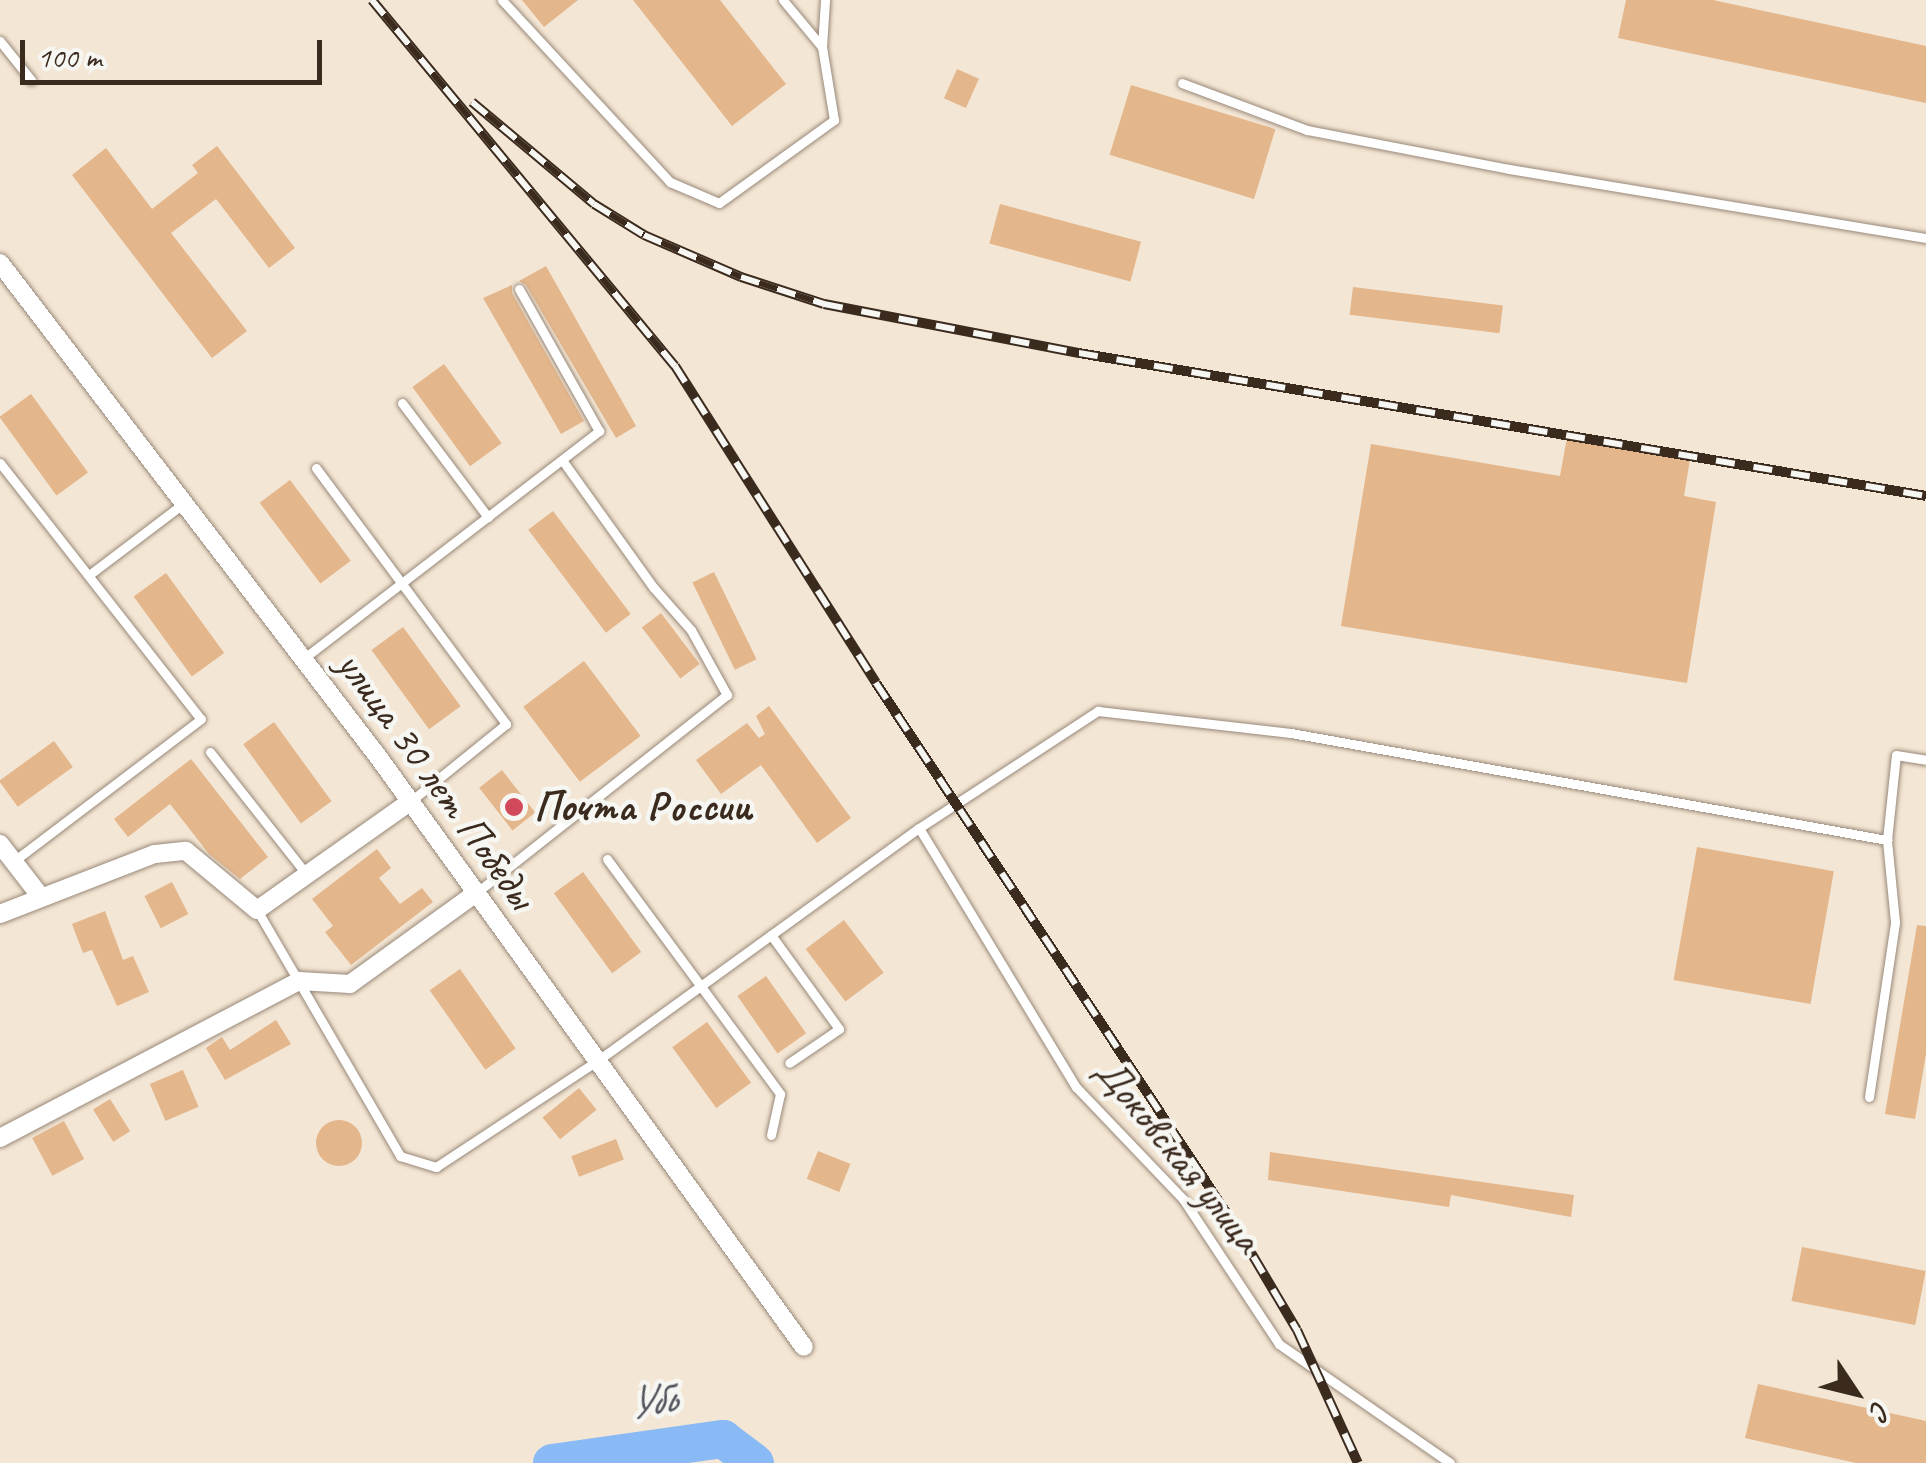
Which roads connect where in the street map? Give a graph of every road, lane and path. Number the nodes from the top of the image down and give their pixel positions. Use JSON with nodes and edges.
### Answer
{"nodes":[{"id":1,"x":502,"y":0,"type":"edge"},
{"id":2,"x":783,"y":0,"type":"edge"},
{"id":3,"x":825,"y":0,"type":"edge"},
{"id":4,"x":0,"y":41,"type":"edge"},
{"id":5,"x":822,"y":47,"type":"junction"},
{"id":6,"x":31,"y":80,"type":"dead end"},
{"id":7,"x":1182,"y":83,"type":"dead end"},
{"id":8,"x":1926,"y":238,"type":"edge"},
{"id":9,"x":0,"y":263,"type":"edge"},
{"id":10,"x":519,"y":289,"type":"dead end"},
{"id":11,"x":402,"y":403,"type":"dead end"},
{"id":12,"x":562,"y":460,"type":"junction"},
{"id":13,"x":0,"y":463,"type":"edge"},
{"id":14,"x":316,"y":468,"type":"dead end"},
{"id":15,"x":184,"y":504,"type":"junction"},
{"id":16,"x":488,"y":517,"type":"junction"},
{"id":17,"x":89,"y":576,"type":"junction"},
{"id":18,"x":402,"y":582,"type":"junction"},
{"id":19,"x":303,"y":659,"type":"junction"},
{"id":20,"x":210,"y":752,"type":"dead end"},
{"id":21,"x":1926,"y":760,"type":"edge"},
{"id":22,"x":410,"y":801,"type":"junction"},
{"id":23,"x":919,"y":828,"type":"junction"},
{"id":24,"x":1887,"y":840,"type":"junction"},
{"id":25,"x":0,"y":844,"type":"edge"},
{"id":26,"x":607,"y":859,"type":"dead end"},
{"id":27,"x":14,"y":862,"type":"junction"},
{"id":28,"x":307,"y":875,"type":"junction"},
{"id":29,"x":476,"y":892,"type":"junction"},
{"id":30,"x":41,"y":897,"type":"junction"},
{"id":31,"x":257,"y":910,"type":"junction"},
{"id":32,"x":0,"y":914,"type":"edge"},
{"id":33,"x":771,"y":935,"type":"junction"},
{"id":34,"x":299,"y":981,"type":"junction"},
{"id":35,"x":700,"y":987,"type":"junction"},
{"id":36,"x":598,"y":1061,"type":"junction"},
{"id":37,"x":789,"y":1062,"type":"dead end"},
{"id":38,"x":1869,"y":1097,"type":"dead end"},
{"id":39,"x":771,"y":1136,"type":"dead end"},
{"id":40,"x":0,"y":1138,"type":"edge"},
{"id":41,"x":804,"y":1347,"type":"dead end"},
{"id":42,"x":1450,"y":1463,"type":"edge"}],
"edges":[{"from":1,"to":5,"type":"lane"},
{"from":2,"to":5,"type":"lane"},
{"from":3,"to":5,"type":"lane"},
{"from":4,"to":6,"type":"lane"},
{"from":7,"to":8,"type":"lane"},
{"from":9,"to":15,"type":"street","name":"улица 30 лет Победы"},
{"from":10,"to":12,"type":"lane"},
{"from":11,"to":16,"type":"lane"},
{"from":12,"to":16,"type":"lane"},
{"from":12,"to":29,"type":"lane"},
{"from":13,"to":17,"type":"lane"},
{"from":14,"to":18,"type":"lane"},
{"from":15,"to":17,"type":"lane"},
{"from":15,"to":19,"type":"street","name":"улица 30 лет Победы"},
{"from":16,"to":18,"type":"lane"},
{"from":17,"to":27,"type":"lane"},
{"from":18,"to":19,"type":"lane"},
{"from":18,"to":22,"type":"lane"},
{"from":19,"to":22,"type":"street","name":"улица 30 лет Победы"},
{"from":20,"to":28,"type":"lane"},
{"from":21,"to":24,"type":"lane"},
{"from":22,"to":28,"type":"street"},
{"from":22,"to":29,"type":"street","name":"улица 30 лет Победы"},
{"from":23,"to":24,"type":"lane"},
{"from":23,"to":33,"type":"lane"},
{"from":23,"to":42,"type":"lane","name":"Доковская улица"},
{"from":24,"to":38,"type":"lane"},
{"from":25,"to":27,"type":"street"},
{"from":26,"to":35,"type":"lane"},
{"from":27,"to":30,"type":"street"},
{"from":28,"to":31,"type":"street"},
{"from":29,"to":34,"type":"street"},
{"from":29,"to":36,"type":"street","name":"улица 30 лет Победы"},
{"from":30,"to":31,"type":"street"},
{"from":30,"to":32,"type":"street"},
{"from":31,"to":34,"type":"lane"},
{"from":33,"to":35,"type":"lane"},
{"from":33,"to":37,"type":"lane"},
{"from":34,"to":36,"type":"lane"},
{"from":34,"to":40,"type":"street"},
{"from":35,"to":36,"type":"lane"},
{"from":35,"to":39,"type":"lane"},
{"from":36,"to":41,"type":"street","name":"улица 30 лет Победы"}]}
